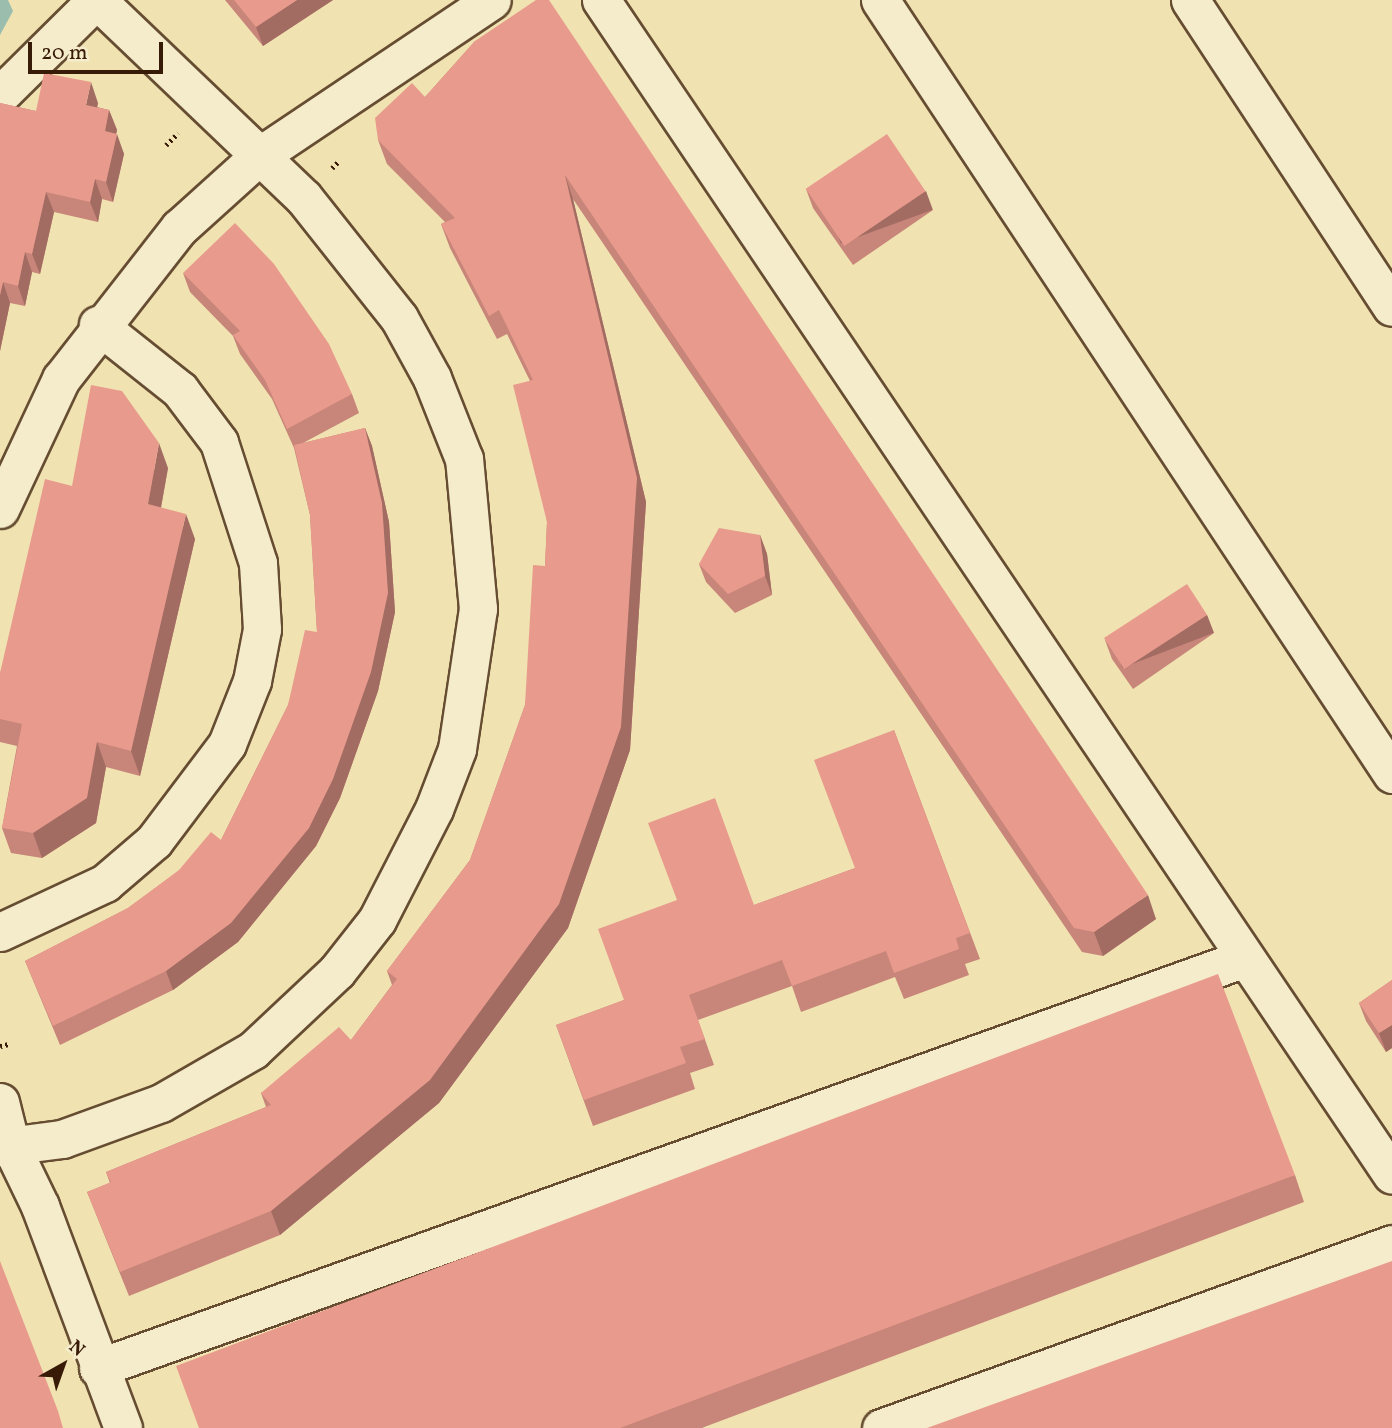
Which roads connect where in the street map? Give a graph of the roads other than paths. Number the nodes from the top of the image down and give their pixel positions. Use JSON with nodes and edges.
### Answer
{"nodes":[{"id":1,"x":96,"y":0,"type":"edge"},
{"id":2,"x":492,"y":0,"type":"edge"},
{"id":3,"x":601,"y":0,"type":"edge"},
{"id":4,"x":880,"y":0,"type":"edge"},
{"id":5,"x":1190,"y":0,"type":"edge"},
{"id":6,"x":0,"y":95,"type":"edge"},
{"id":7,"x":259,"y":156,"type":"junction"},
{"id":8,"x":1392,"y":307,"type":"edge"},
{"id":9,"x":98,"y":325,"type":"junction"},
{"id":10,"x":0,"y":509,"type":"edge"},
{"id":11,"x":1392,"y":774,"type":"edge"},
{"id":12,"x":0,"y":932,"type":"edge"},
{"id":13,"x":1245,"y":958,"type":"junction"},
{"id":14,"x":0,"y":1102,"type":"edge"},
{"id":15,"x":5,"y":1146,"type":"edge"},
{"id":16,"x":1392,"y":1175,"type":"edge"},
{"id":17,"x":1392,"y":1244,"type":"edge"},
{"id":18,"x":97,"y":1368,"type":"junction"},
{"id":19,"x":123,"y":1428,"type":"edge"},
{"id":20,"x":881,"y":1428,"type":"edge"}],
"edges":[{"from":1,"to":6,"type":"street"},
{"from":1,"to":7,"type":"street"},
{"from":2,"to":7,"type":"street"},
{"from":3,"to":13,"type":"street"},
{"from":4,"to":11,"type":"street"},
{"from":5,"to":8,"type":"street"},
{"from":7,"to":9,"type":"street"},
{"from":7,"to":15,"type":"street"},
{"from":9,"to":10,"type":"street"},
{"from":9,"to":12,"type":"street"},
{"from":13,"to":16,"type":"street"},
{"from":13,"to":18,"type":"street"},
{"from":14,"to":15,"type":"street"},
{"from":15,"to":18,"type":"street"},
{"from":17,"to":20,"type":"street"},
{"from":18,"to":19,"type":"street"}]}
